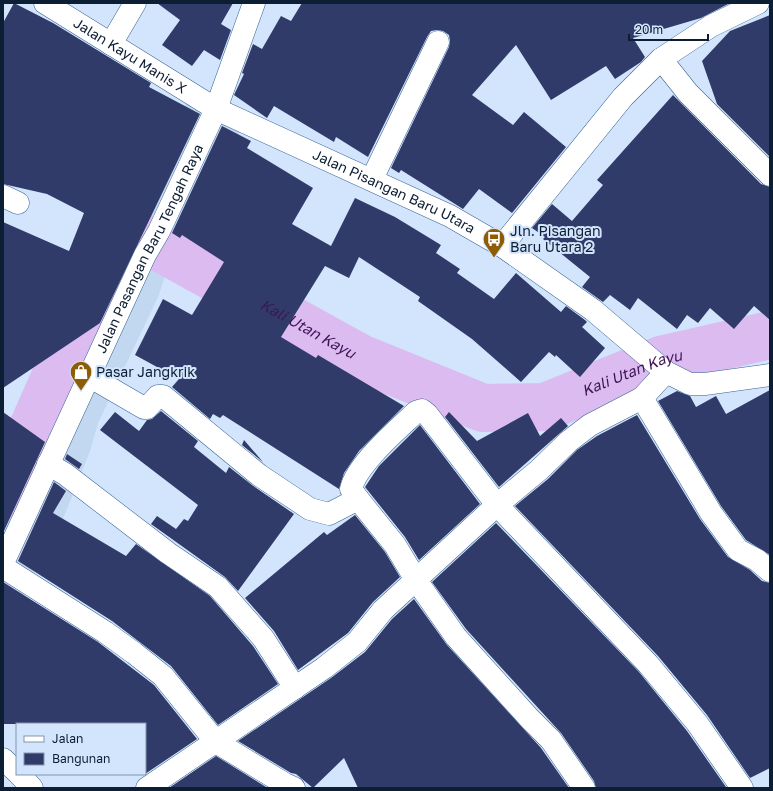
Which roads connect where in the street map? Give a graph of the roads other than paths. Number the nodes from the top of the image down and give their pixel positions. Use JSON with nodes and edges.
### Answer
{"nodes":[{"id":1,"x":45,"y":3,"type":"edge"},
{"id":2,"x":135,"y":3,"type":"edge"},
{"id":3,"x":254,"y":3,"type":"edge"},
{"id":4,"x":758,"y":3,"type":"edge"},
{"id":5,"x":438,"y":42,"type":"dead end"},
{"id":6,"x":111,"y":44,"type":"junction"},
{"id":7,"x":660,"y":59,"type":"junction"},
{"id":8,"x":216,"y":109,"type":"junction"},
{"id":9,"x":770,"y":175,"type":"edge"},
{"id":10,"x":372,"y":179,"type":"junction"},
{"id":11,"x":502,"y":246,"type":"junction"},
{"id":12,"x":665,"y":371,"type":"junction"},
{"id":13,"x":770,"y":375,"type":"edge"},
{"id":14,"x":90,"y":376,"type":"junction"},
{"id":15,"x":642,"y":398,"type":"junction"},
{"id":16,"x":48,"y":464,"type":"junction"},
{"id":17,"x":358,"y":499,"type":"junction"},
{"id":18,"x":497,"y":505,"type":"junction"},
{"id":19,"x":3,"y":563,"type":"edge"},
{"id":20,"x":3,"y":567,"type":"edge"},
{"id":21,"x":770,"y":571,"type":"edge"},
{"id":22,"x":416,"y":580,"type":"junction"},
{"id":23,"x":295,"y":688,"type":"junction"},
{"id":24,"x":216,"y":742,"type":"junction"},
{"id":25,"x":3,"y":759,"type":"edge"},
{"id":26,"x":16,"y":771,"type":"edge"},
{"id":27,"x":20,"y":775,"type":"edge"},
{"id":28,"x":32,"y":788,"type":"edge"},
{"id":29,"x":146,"y":788,"type":"edge"},
{"id":30,"x":294,"y":788,"type":"edge"},
{"id":31,"x":584,"y":788,"type":"edge"},
{"id":32,"x":742,"y":788,"type":"edge"}],
"edges":[{"from":1,"to":6,"type":"street","name":"Jalan Kayu Manis X"},
{"from":2,"to":6,"type":"street"},
{"from":3,"to":8,"type":"street","name":"Jalan Pasangan Baru Tengah Raya"},
{"from":4,"to":7,"type":"street"},
{"from":5,"to":10,"type":"street"},
{"from":6,"to":8,"type":"street","name":"Jalan Kayu Manis X"},
{"from":7,"to":9,"type":"street"},
{"from":7,"to":11,"type":"street"},
{"from":8,"to":10,"type":"street","name":"Jalan Pisangan Baru Utara"},
{"from":8,"to":14,"type":"street","name":"Jalan Pasangan Baru Tengah Raya"},
{"from":10,"to":11,"type":"street","name":"Jalan Pisangan Baru Utara"},
{"from":11,"to":12,"type":"street","name":"Jalan Pisangan Baru Utara"},
{"from":12,"to":13,"type":"street","name":"Jalan Pisangan Baru Utara"},
{"from":12,"to":15,"type":"street"},
{"from":14,"to":16,"type":"street","name":"Jalan Pasangan Baru Tengah Raya"},
{"from":14,"to":17,"type":"street"},
{"from":15,"to":18,"type":"street"},
{"from":15,"to":21,"type":"street"},
{"from":16,"to":19,"type":"street","name":"Jalan Pasangan Baru Tengah Raya"},
{"from":16,"to":23,"type":"street"},
{"from":17,"to":18,"type":"street"},
{"from":17,"to":22,"type":"street"},
{"from":18,"to":22,"type":"street"},
{"from":18,"to":32,"type":"street"},
{"from":20,"to":24,"type":"street"},
{"from":22,"to":23,"type":"street"},
{"from":22,"to":31,"type":"street"},
{"from":23,"to":24,"type":"street"},
{"from":24,"to":29,"type":"street"},
{"from":24,"to":30,"type":"street"},
{"from":25,"to":26,"type":"street"},
{"from":27,"to":28,"type":"street"}]}
